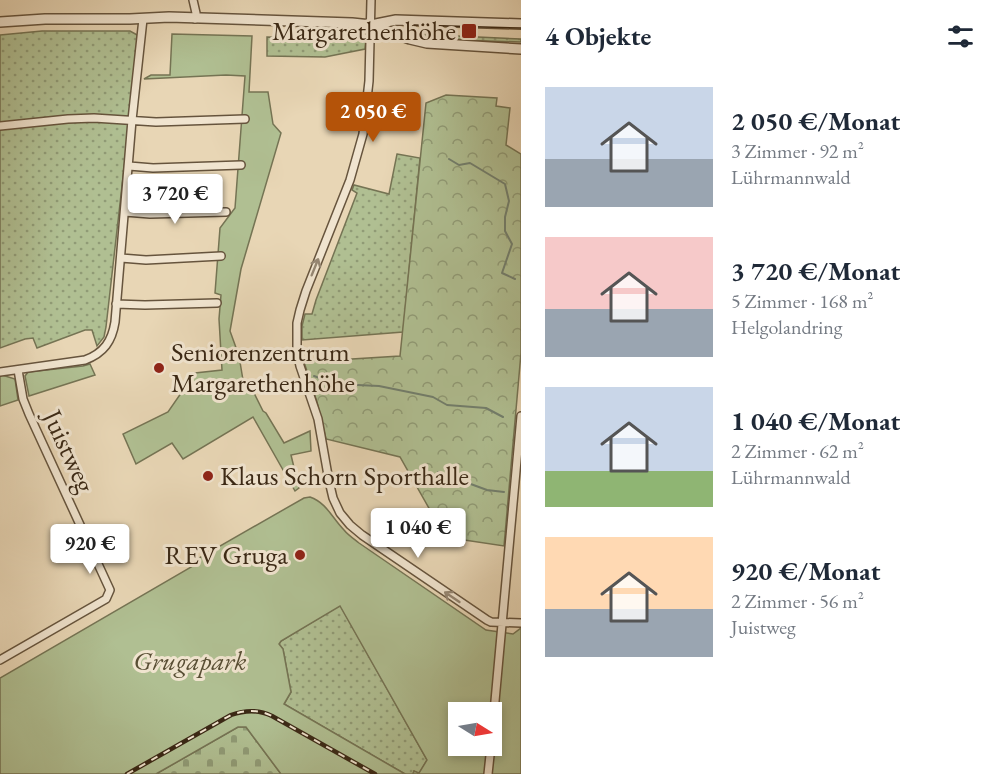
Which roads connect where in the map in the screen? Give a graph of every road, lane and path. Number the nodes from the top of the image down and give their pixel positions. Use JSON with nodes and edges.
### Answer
{"nodes":[{"id":1,"x":193,"y":0,"type":"edge"},
{"id":2,"x":371,"y":0,"type":"edge"},
{"id":3,"x":143,"y":19,"type":"junction"},
{"id":4,"x":195,"y":19,"type":"junction"},
{"id":5,"x":0,"y":22,"type":"edge"},
{"id":6,"x":521,"y":24,"type":"edge"},
{"id":7,"x":371,"y":25,"type":"junction"},
{"id":8,"x":521,"y":49,"type":"edge"},
{"id":9,"x":245,"y":119,"type":"dead end"},
{"id":10,"x":132,"y":120,"type":"junction"},
{"id":11,"x":0,"y":126,"type":"edge"},
{"id":12,"x":241,"y":165,"type":"dead end"},
{"id":13,"x":129,"y":166,"type":"junction"},
{"id":14,"x":125,"y":212,"type":"junction"},
{"id":15,"x":226,"y":212,"type":"dead end"},
{"id":16,"x":221,"y":256,"type":"dead end"},
{"id":17,"x":121,"y":258,"type":"junction"},
{"id":18,"x":217,"y":303,"type":"dead end"},
{"id":19,"x":116,"y":304,"type":"junction"},
{"id":20,"x":18,"y":370,"type":"junction"},
{"id":21,"x":0,"y":372,"type":"edge"},
{"id":22,"x":521,"y":416,"type":"edge"},
{"id":23,"x":503,"y":621,"type":"junction"},
{"id":24,"x":521,"y":623,"type":"edge"},
{"id":25,"x":0,"y":659,"type":"edge"},
{"id":26,"x":495,"y":702,"type":"edge"},
{"id":27,"x":490,"y":756,"type":"edge"},
{"id":28,"x":488,"y":774,"type":"edge"}],
"edges":[{"from":1,"to":4,"type":"street"},
{"from":2,"to":7,"type":"street"},
{"from":3,"to":4,"type":"street"},
{"from":3,"to":5,"type":"street"},
{"from":3,"to":10,"type":"street"},
{"from":4,"to":7,"type":"street"},
{"from":6,"to":7,"type":"street"},
{"from":7,"to":8,"type":"street"},
{"from":23,"to":7,"type":"street","one_way":true},
{"from":9,"to":10,"type":"street"},
{"from":10,"to":11,"type":"street"},
{"from":10,"to":13,"type":"street"},
{"from":12,"to":13,"type":"street"},
{"from":13,"to":14,"type":"street"},
{"from":14,"to":15,"type":"street"},
{"from":14,"to":17,"type":"street"},
{"from":16,"to":17,"type":"street"},
{"from":17,"to":19,"type":"street"},
{"from":18,"to":19,"type":"street"},
{"from":19,"to":20,"type":"street"},
{"from":20,"to":21,"type":"street"},
{"from":20,"to":25,"type":"street","name":"Juistweg"},
{"from":22,"to":23,"type":"street"},
{"from":23,"to":24,"type":"street"},
{"from":23,"to":26,"type":"street"},
{"from":27,"to":28,"type":"street"}]}
